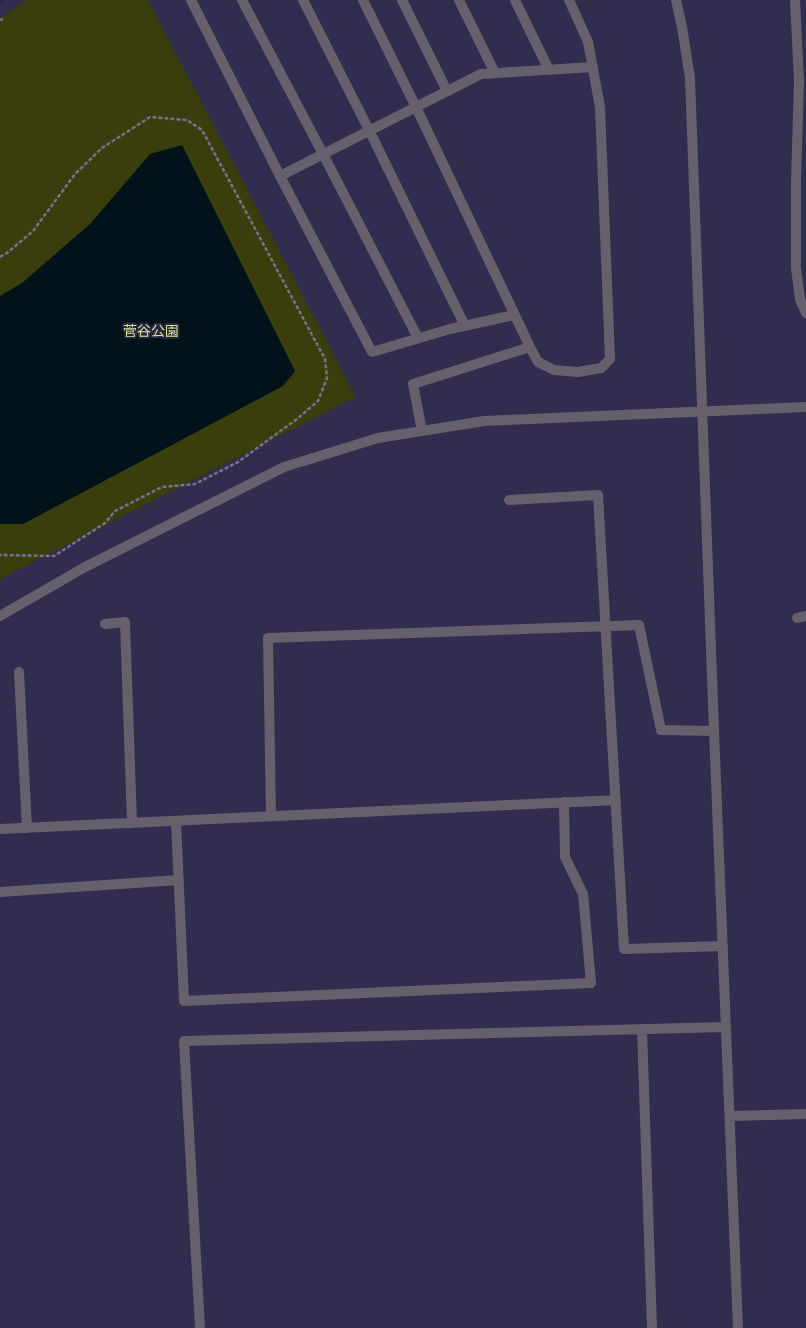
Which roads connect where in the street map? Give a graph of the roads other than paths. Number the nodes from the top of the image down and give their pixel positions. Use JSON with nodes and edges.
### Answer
{"nodes":[{"id":1,"x":191,"y":0,"type":"edge"},
{"id":2,"x":242,"y":0,"type":"edge"},
{"id":3,"x":303,"y":0,"type":"edge"},
{"id":4,"x":363,"y":0,"type":"edge"},
{"id":5,"x":402,"y":0,"type":"edge"},
{"id":6,"x":459,"y":0,"type":"edge"},
{"id":7,"x":515,"y":0,"type":"edge"},
{"id":8,"x":569,"y":0,"type":"edge"},
{"id":9,"x":676,"y":0,"type":"edge"},
{"id":10,"x":795,"y":0,"type":"edge"},
{"id":11,"x":593,"y":68,"type":"junction"},
{"id":12,"x":549,"y":70,"type":"junction"},
{"id":13,"x":495,"y":73,"type":"junction"},
{"id":14,"x":447,"y":91,"type":"junction"},
{"id":15,"x":416,"y":107,"type":"junction"},
{"id":16,"x":369,"y":130,"type":"junction"},
{"id":17,"x":323,"y":154,"type":"junction"},
{"id":18,"x":280,"y":176,"type":"junction"},
{"id":19,"x":806,"y":313,"type":"edge"},
{"id":20,"x":514,"y":316,"type":"junction"},
{"id":21,"x":465,"y":326,"type":"junction"},
{"id":22,"x":418,"y":338,"type":"junction"},
{"id":23,"x":530,"y":348,"type":"junction"},
{"id":24,"x":806,"y":407,"type":"edge"},
{"id":25,"x":702,"y":411,"type":"junction"},
{"id":26,"x":422,"y":431,"type":"junction"},
{"id":27,"x":509,"y":500,"type":"dead end"},
{"id":28,"x":0,"y":616,"type":"edge"},
{"id":29,"x":105,"y":624,"type":"dead end"},
{"id":30,"x":606,"y":626,"type":"junction"},
{"id":31,"x":19,"y":672,"type":"dead end"},
{"id":32,"x":714,"y":731,"type":"junction"},
{"id":33,"x":616,"y":800,"type":"junction"},
{"id":34,"x":564,"y":802,"type":"junction"},
{"id":35,"x":271,"y":816,"type":"junction"},
{"id":36,"x":176,"y":821,"type":"junction"},
{"id":37,"x":132,"y":824,"type":"junction"},
{"id":38,"x":27,"y":828,"type":"junction"},
{"id":39,"x":0,"y":830,"type":"edge"},
{"id":40,"x":179,"y":880,"type":"junction"},
{"id":41,"x":0,"y":892,"type":"edge"},
{"id":42,"x":723,"y":946,"type":"junction"},
{"id":43,"x":726,"y":1027,"type":"junction"},
{"id":44,"x":642,"y":1029,"type":"junction"},
{"id":45,"x":806,"y":1114,"type":"edge"},
{"id":46,"x":730,"y":1116,"type":"junction"},
{"id":47,"x":200,"y":1328,"type":"edge"},
{"id":48,"x":652,"y":1328,"type":"edge"},
{"id":49,"x":738,"y":1328,"type":"edge"}],
"edges":[{"from":1,"to":18,"type":"street"},
{"from":2,"to":17,"type":"street"},
{"from":3,"to":16,"type":"street"},
{"from":4,"to":15,"type":"street"},
{"from":5,"to":14,"type":"street"},
{"from":6,"to":13,"type":"street"},
{"from":7,"to":12,"type":"street"},
{"from":8,"to":11,"type":"street"},
{"from":9,"to":25,"type":"street"},
{"from":10,"to":19,"type":"street"},
{"from":11,"to":12,"type":"street"},
{"from":11,"to":23,"type":"street"},
{"from":12,"to":13,"type":"street"},
{"from":13,"to":14,"type":"street"},
{"from":14,"to":15,"type":"street"},
{"from":15,"to":16,"type":"street"},
{"from":15,"to":20,"type":"street"},
{"from":16,"to":17,"type":"street"},
{"from":16,"to":21,"type":"street"},
{"from":17,"to":18,"type":"street"},
{"from":17,"to":22,"type":"street"},
{"from":18,"to":22,"type":"street"},
{"from":20,"to":21,"type":"street"},
{"from":20,"to":23,"type":"street"},
{"from":21,"to":22,"type":"street"},
{"from":23,"to":26,"type":"street"},
{"from":24,"to":25,"type":"street"},
{"from":25,"to":26,"type":"street"},
{"from":25,"to":32,"type":"street"},
{"from":26,"to":28,"type":"street"},
{"from":27,"to":30,"type":"street"},
{"from":29,"to":37,"type":"street"},
{"from":30,"to":32,"type":"street"},
{"from":30,"to":33,"type":"street"},
{"from":30,"to":35,"type":"street"},
{"from":31,"to":38,"type":"street"},
{"from":32,"to":42,"type":"street"},
{"from":33,"to":34,"type":"street"},
{"from":33,"to":42,"type":"street"},
{"from":34,"to":35,"type":"street"},
{"from":34,"to":40,"type":"street"},
{"from":35,"to":36,"type":"street"},
{"from":36,"to":37,"type":"street"},
{"from":36,"to":40,"type":"street"},
{"from":37,"to":38,"type":"street"},
{"from":38,"to":39,"type":"street"},
{"from":40,"to":41,"type":"street"},
{"from":42,"to":43,"type":"street"},
{"from":43,"to":44,"type":"street"},
{"from":43,"to":46,"type":"street"},
{"from":44,"to":47,"type":"street"},
{"from":44,"to":48,"type":"street"},
{"from":45,"to":46,"type":"street"},
{"from":46,"to":49,"type":"street"}]}
